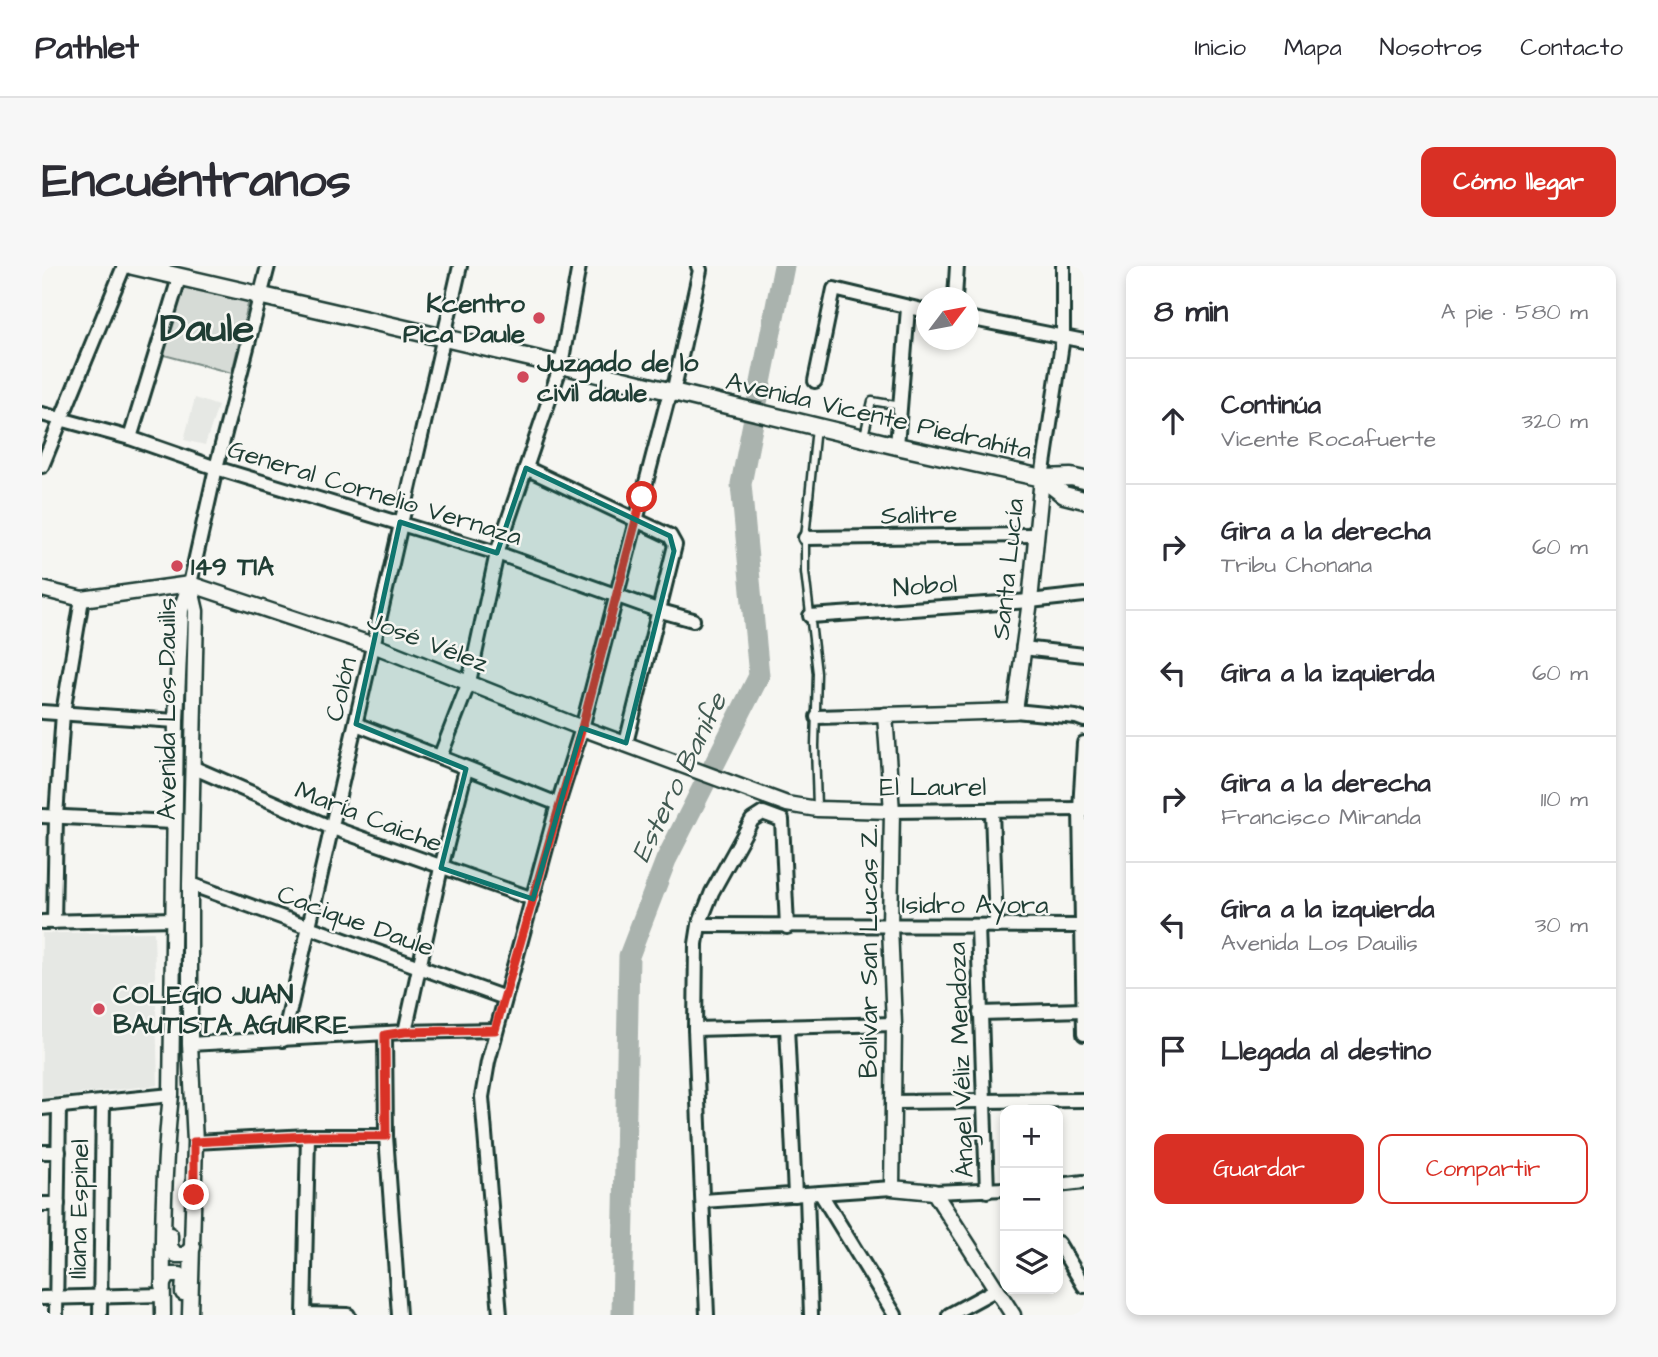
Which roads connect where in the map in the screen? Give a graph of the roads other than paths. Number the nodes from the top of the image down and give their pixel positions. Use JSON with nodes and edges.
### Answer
{"nodes":[{"id":1,"x":124,"y":266,"type":"edge"},
{"id":2,"x":134,"y":266,"type":"edge"},
{"id":3,"x":268,"y":266,"type":"edge"},
{"id":4,"x":460,"y":266,"type":"edge"},
{"id":5,"x":579,"y":266,"type":"edge"},
{"id":6,"x":957,"y":266,"type":"edge"},
{"id":7,"x":1063,"y":266,"type":"edge"},
{"id":8,"x":699,"y":268,"type":"edge"},
{"id":9,"x":179,"y":278,"type":"junction"},
{"id":10,"x":956,"y":287,"type":"edge"},
{"id":11,"x":260,"y":295,"type":"junction"},
{"id":12,"x":908,"y":308,"type":"junction"},
{"id":13,"x":916,"y":309,"type":"edge"},
{"id":14,"x":979,"y":320,"type":"edge"},
{"id":15,"x":1063,"y":337,"type":"junction"},
{"id":16,"x":444,"y":338,"type":"junction"},
{"id":17,"x":1084,"y":341,"type":"edge"},
{"id":18,"x":561,"y":365,"type":"junction"},
{"id":19,"x":815,"y":380,"type":"dead end"},
{"id":20,"x":673,"y":393,"type":"junction"},
{"id":21,"x":901,"y":407,"type":"junction"},
{"id":22,"x":42,"y":414,"type":"edge"},
{"id":23,"x":60,"y":419,"type":"junction"},
{"id":24,"x":811,"y":426,"type":"junction"},
{"id":25,"x":130,"y":438,"type":"junction"},
{"id":26,"x":863,"y":438,"type":"junction"},
{"id":27,"x":897,"y":446,"type":"junction"},
{"id":28,"x":42,"y":466,"type":"edge"},
{"id":29,"x":216,"y":468,"type":"junction"},
{"id":30,"x":526,"y":468,"type":"junction"},
{"id":31,"x":1042,"y":478,"type":"junction"},
{"id":32,"x":1084,"y":480,"type":"edge"},
{"id":33,"x":1084,"y":500,"type":"edge"},
{"id":34,"x":636,"y":521,"type":"junction"},
{"id":35,"x":400,"y":522,"type":"junction"},
{"id":36,"x":1034,"y":535,"type":"junction"},
{"id":37,"x":805,"y":538,"type":"junction"},
{"id":38,"x":497,"y":552,"type":"junction"},
{"id":39,"x":190,"y":584,"type":"junction"},
{"id":40,"x":42,"y":589,"type":"edge"},
{"id":41,"x":616,"y":594,"type":"junction"},
{"id":42,"x":1084,"y":595,"type":"edge"},
{"id":43,"x":82,"y":599,"type":"junction"},
{"id":44,"x":1030,"y":601,"type":"junction"},
{"id":45,"x":657,"y":610,"type":"junction"},
{"id":46,"x":810,"y":616,"type":"junction"},
{"id":47,"x":693,"y":620,"type":"dead end"},
{"id":48,"x":373,"y":645,"type":"junction"},
{"id":49,"x":1023,"y":648,"type":"junction"},
{"id":50,"x":1084,"y":655,"type":"edge"},
{"id":51,"x":469,"y":682,"type":"junction"},
{"id":52,"x":1014,"y":711,"type":"junction"},
{"id":53,"x":42,"y":712,"type":"edge"},
{"id":54,"x":63,"y":713,"type":"junction"},
{"id":55,"x":885,"y":715,"type":"junction"},
{"id":56,"x":817,"y":717,"type":"junction"},
{"id":57,"x":1084,"y":720,"type":"edge"},
{"id":58,"x":176,"y":721,"type":"junction"},
{"id":59,"x":356,"y":724,"type":"junction"},
{"id":60,"x":582,"y":728,"type":"junction"},
{"id":61,"x":626,"y":743,"type":"junction"},
{"id":62,"x":1084,"y":743,"type":"edge"},
{"id":63,"x":440,"y":757,"type":"junction"},
{"id":64,"x":192,"y":767,"type":"junction"},
{"id":65,"x":466,"y":769,"type":"junction"},
{"id":66,"x":558,"y":804,"type":"junction"},
{"id":67,"x":787,"y":804,"type":"joint"},
{"id":68,"x":817,"y":809,"type":"junction"},
{"id":69,"x":1080,"y":809,"type":"junction"},
{"id":70,"x":992,"y":810,"type":"junction"},
{"id":71,"x":892,"y":811,"type":"junction"},
{"id":72,"x":42,"y":816,"type":"edge"},
{"id":73,"x":56,"y":817,"type":"junction"},
{"id":74,"x":173,"y":822,"type":"junction"},
{"id":75,"x":330,"y":827,"type":"junction"},
{"id":76,"x":441,"y":868,"type":"junction"},
{"id":77,"x":190,"y":884,"type":"junction"},
{"id":78,"x":533,"y":899,"type":"junction"},
{"id":79,"x":174,"y":919,"type":"junction"},
{"id":80,"x":48,"y":922,"type":"edge"},
{"id":81,"x":699,"y":925,"type":"junction"},
{"id":82,"x":308,"y":926,"type":"junction"},
{"id":83,"x":978,"y":926,"type":"junction"},
{"id":84,"x":996,"y":926,"type":"junction"},
{"id":85,"x":1082,"y":926,"type":"edge"},
{"id":86,"x":787,"y":927,"type":"junction"},
{"id":87,"x":890,"y":927,"type":"junction"},
{"id":88,"x":418,"y":968,"type":"junction"},
{"id":89,"x":505,"y":998,"type":"junction"},
{"id":90,"x":1083,"y":1010,"type":"edge"},
{"id":91,"x":980,"y":1013,"type":"junction"},
{"id":92,"x":894,"y":1024,"type":"junction"},
{"id":93,"x":787,"y":1027,"type":"junction"},
{"id":94,"x":695,"y":1029,"type":"junction"},
{"id":95,"x":495,"y":1030,"type":"junction"},
{"id":96,"x":405,"y":1032,"type":"junction"},
{"id":97,"x":1084,"y":1034,"type":"edge"},
{"id":98,"x":385,"y":1035,"type":"junction"},
{"id":99,"x":283,"y":1040,"type":"junction"},
{"id":100,"x":190,"y":1044,"type":"junction"},
{"id":101,"x":170,"y":1095,"type":"junction"},
{"id":102,"x":983,"y":1100,"type":"junction"},
{"id":103,"x":1084,"y":1100,"type":"edge"},
{"id":104,"x":894,"y":1102,"type":"junction"},
{"id":105,"x":103,"y":1103,"type":"junction"},
{"id":106,"x":59,"y":1107,"type":"junction"},
{"id":107,"x":42,"y":1108,"type":"edge"},
{"id":108,"x":167,"y":1128,"type":"junction"},
{"id":109,"x":307,"y":1136,"type":"junction"},
{"id":110,"x":386,"y":1136,"type":"junction"},
{"id":111,"x":194,"y":1142,"type":"junction"},
{"id":112,"x":42,"y":1152,"type":"edge"},
{"id":113,"x":60,"y":1152,"type":"junction"},
{"id":114,"x":1084,"y":1182,"type":"edge"},
{"id":115,"x":1063,"y":1184,"type":"edge"},
{"id":116,"x":892,"y":1188,"type":"junction"},
{"id":117,"x":1000,"y":1190,"type":"edge"},
{"id":118,"x":987,"y":1191,"type":"junction"},
{"id":119,"x":934,"y":1192,"type":"junction"},
{"id":120,"x":821,"y":1194,"type":"junction"},
{"id":121,"x":801,"y":1195,"type":"junction"},
{"id":122,"x":703,"y":1201,"type":"junction"},
{"id":123,"x":42,"y":1204,"type":"edge"},
{"id":124,"x":58,"y":1204,"type":"junction"},
{"id":125,"x":192,"y":1247,"type":"junction"},
{"id":126,"x":1063,"y":1251,"type":"edge"},
{"id":127,"x":1084,"y":1286,"type":"edge"},
{"id":128,"x":997,"y":1289,"type":"junction"},
{"id":129,"x":163,"y":1290,"type":"junction"},
{"id":130,"x":100,"y":1295,"type":"junction"},
{"id":131,"x":57,"y":1297,"type":"junction"},
{"id":132,"x":42,"y":1298,"type":"edge"},
{"id":133,"x":56,"y":1315,"type":"edge"},
{"id":134,"x":100,"y":1315,"type":"edge"},
{"id":135,"x":163,"y":1315,"type":"edge"},
{"id":136,"x":183,"y":1315,"type":"edge"},
{"id":137,"x":190,"y":1315,"type":"edge"},
{"id":138,"x":303,"y":1315,"type":"edge"},
{"id":139,"x":348,"y":1315,"type":"edge"},
{"id":140,"x":399,"y":1315,"type":"edge"},
{"id":141,"x":500,"y":1315,"type":"edge"},
{"id":142,"x":707,"y":1315,"type":"edge"},
{"id":143,"x":811,"y":1315,"type":"edge"},
{"id":144,"x":895,"y":1315,"type":"edge"},
{"id":145,"x":949,"y":1315,"type":"edge"},
{"id":146,"x":1013,"y":1315,"type":"edge"}],
"edges":[{"from":1,"to":23,"type":"street"},
{"from":2,"to":9,"type":"main road","name":"Avenida Vicente Piedrahíta"},
{"from":3,"to":11,"type":"street"},
{"from":4,"to":16,"type":"street","name":"Colón"},
{"from":5,"to":18,"type":"street"},
{"from":6,"to":10,"type":"street"},
{"from":7,"to":15,"type":"street","name":"Santa Lucía"},
{"from":8,"to":20,"type":"street"},
{"from":9,"to":11,"type":"main road","name":"Avenida Vicente Piedrahíta"},
{"from":9,"to":25,"type":"street"},
{"from":11,"to":16,"type":"main road","name":"Avenida Vicente Piedrahíta"},
{"from":11,"to":29,"type":"street"},
{"from":12,"to":13,"type":"street"},
{"from":12,"to":19,"type":"street"},
{"from":12,"to":21,"type":"street"},
{"from":14,"to":15,"type":"street"},
{"from":15,"to":17,"type":"street"},
{"from":15,"to":31,"type":"street","name":"Santa Lucía"},
{"from":16,"to":18,"type":"main road","name":"Avenida Vicente Piedrahíta"},
{"from":16,"to":35,"type":"street","name":"Colón"},
{"from":18,"to":20,"type":"main road","name":"Avenida Vicente Piedrahíta"},
{"from":18,"to":30,"type":"street"},
{"from":20,"to":24,"type":"main road","name":"Avenida Vicente Piedrahíta"},
{"from":20,"to":34,"type":"street"},
{"from":21,"to":26,"type":"lane"},
{"from":21,"to":27,"type":"street"},
{"from":22,"to":23,"type":"street","name":"General Cornelio Vernaza"},
{"from":23,"to":25,"type":"street","name":"General Cornelio Vernaza"},
{"from":23,"to":28,"type":"street"},
{"from":24,"to":26,"type":"main road","name":"Avenida Vicente Piedrahíta"},
{"from":24,"to":37,"type":"lane"},
{"from":25,"to":29,"type":"street","name":"General Cornelio Vernaza"},
{"from":26,"to":27,"type":"main road","name":"Avenida Vicente Piedrahíta"},
{"from":27,"to":31,"type":"main road","name":"Avenida Vicente Piedrahíta"},
{"from":29,"to":35,"type":"street","name":"General Cornelio Vernaza"},
{"from":29,"to":39,"type":"street"},
{"from":30,"to":34,"type":"street"},
{"from":30,"to":38,"type":"street"},
{"from":31,"to":32,"type":"main road","name":"Avenida Vicente Piedrahíta"},
{"from":31,"to":33,"type":"main road","name":"Avenida Vicente Piedrahíta"},
{"from":31,"to":36,"type":"street","name":"Santa Lucía"},
{"from":34,"to":41,"type":"street"},
{"from":34,"to":45,"type":"street"},
{"from":35,"to":38,"type":"street","name":"General Cornelio Vernaza"},
{"from":35,"to":48,"type":"street","name":"Colón"},
{"from":36,"to":37,"type":"street","name":"Salitre"},
{"from":36,"to":44,"type":"street","name":"Santa Lucía"},
{"from":37,"to":46,"type":"lane"},
{"from":38,"to":41,"type":"street","name":"General Cornelio Vernaza"},
{"from":38,"to":51,"type":"street"},
{"from":39,"to":43,"type":"street","name":"José Vélez"},
{"from":39,"to":48,"type":"street","name":"José Vélez"},
{"from":39,"to":58,"type":"street","name":"Avenida Los Dauilis"},
{"from":39,"to":64,"type":"street","name":"Avenida Los Dauilis"},
{"from":40,"to":43,"type":"street","name":"José Vélez"},
{"from":41,"to":45,"type":"street","name":"General Cornelio Vernaza"},
{"from":41,"to":60,"type":"street"},
{"from":42,"to":44,"type":"street","name":"Nobol"},
{"from":43,"to":54,"type":"street"},
{"from":44,"to":46,"type":"street","name":"Nobol"},
{"from":44,"to":49,"type":"street","name":"Santa Lucía"},
{"from":45,"to":47,"type":"street","name":"General Cornelio Vernaza"},
{"from":45,"to":61,"type":"street"},
{"from":46,"to":56,"type":"lane"},
{"from":48,"to":51,"type":"street","name":"José Vélez"},
{"from":48,"to":59,"type":"street","name":"Colón"},
{"from":49,"to":50,"type":"street"},
{"from":49,"to":52,"type":"street","name":"Santa Lucía"},
{"from":51,"to":60,"type":"street","name":"José Vélez"},
{"from":51,"to":63,"type":"street"},
{"from":52,"to":55,"type":"street"},
{"from":52,"to":57,"type":"street"},
{"from":53,"to":54,"type":"street"},
{"from":54,"to":58,"type":"street"},
{"from":54,"to":73,"type":"street"},
{"from":55,"to":56,"type":"street"},
{"from":55,"to":71,"type":"street","name":"Bolívar San Lucas Z."},
{"from":56,"to":68,"type":"lane"},
{"from":58,"to":74,"type":"street","name":"Avenida Los Dauilis"},
{"from":59,"to":63,"type":"street"},
{"from":59,"to":75,"type":"street","name":"Colón"},
{"from":60,"to":61,"type":"street","name":"José Vélez"},
{"from":60,"to":66,"type":"street"},
{"from":61,"to":67,"type":"street","name":"José Vélez"},
{"from":62,"to":69,"type":"street"},
{"from":63,"to":65,"type":"street"},
{"from":64,"to":75,"type":"street","name":"María Caiche"},
{"from":64,"to":77,"type":"street","name":"Avenida Los Dauilis"},
{"from":65,"to":66,"type":"street"},
{"from":65,"to":76,"type":"street"},
{"from":66,"to":78,"type":"street"},
{"from":67,"to":68,"type":"street","name":"El Laurel"},
{"from":68,"to":71,"type":"street","name":"El Laurel"},
{"from":69,"to":70,"type":"street","name":"El Laurel"},
{"from":69,"to":85,"type":"street"},
{"from":70,"to":71,"type":"street","name":"El Laurel"},
{"from":70,"to":84,"type":"street","name":"Ángel Véliz Mendoza"},
{"from":71,"to":87,"type":"street","name":"Bolívar San Lucas Z."},
{"from":72,"to":73,"type":"street"},
{"from":73,"to":74,"type":"street"},
{"from":73,"to":80,"type":"street"},
{"from":74,"to":79,"type":"street","name":"Avenida Los Dauilis"},
{"from":75,"to":76,"type":"street","name":"María Caiche"},
{"from":75,"to":82,"type":"street","name":"Colón"},
{"from":76,"to":78,"type":"street","name":"María Caiche"},
{"from":76,"to":88,"type":"street"},
{"from":77,"to":82,"type":"street","name":"Cacique Daule"},
{"from":77,"to":100,"type":"street","name":"Avenida Los Dauilis"},
{"from":78,"to":89,"type":"street"},
{"from":79,"to":80,"type":"street"},
{"from":79,"to":101,"type":"street","name":"Avenida Los Dauilis"},
{"from":81,"to":86,"type":"street","name":"Isidro Ayora"},
{"from":81,"to":86,"type":"street"},
{"from":81,"to":94,"type":"street"},
{"from":82,"to":88,"type":"street","name":"Cacique Daule"},
{"from":82,"to":99,"type":"street","name":"Colón"},
{"from":83,"to":84,"type":"street","name":"Isidro Ayora"},
{"from":83,"to":87,"type":"street","name":"Isidro Ayora"},
{"from":83,"to":91,"type":"street","name":"Ángel Véliz Mendoza"},
{"from":84,"to":85,"type":"street","name":"Isidro Ayora"},
{"from":85,"to":90,"type":"street"},
{"from":86,"to":87,"type":"street","name":"Isidro Ayora"},
{"from":87,"to":92,"type":"street","name":"Bolívar San Lucas Z."},
{"from":88,"to":89,"type":"street","name":"Cacique Daule"},
{"from":88,"to":96,"type":"street"},
{"from":89,"to":95,"type":"street"},
{"from":90,"to":91,"type":"street"},
{"from":90,"to":97,"type":"street"},
{"from":91,"to":102,"type":"street","name":"Ángel Véliz Mendoza"},
{"from":92,"to":93,"type":"street"},
{"from":92,"to":104,"type":"street","name":"Bolívar San Lucas Z."},
{"from":93,"to":94,"type":"street"},
{"from":93,"to":121,"type":"street"},
{"from":94,"to":122,"type":"street"},
{"from":95,"to":96,"type":"street"},
{"from":95,"to":141,"type":"street"},
{"from":96,"to":98,"type":"street"},
{"from":98,"to":99,"type":"street"},
{"from":98,"to":110,"type":"street"},
{"from":99,"to":100,"type":"street"},
{"from":100,"to":111,"type":"street","name":"Avenida Los Dauilis"},
{"from":101,"to":105,"type":"street"},
{"from":101,"to":108,"type":"street","name":"Avenida Los Dauilis"},
{"from":102,"to":103,"type":"street"},
{"from":102,"to":104,"type":"street"},
{"from":102,"to":118,"type":"street","name":"Ángel Véliz Mendoza"},
{"from":104,"to":116,"type":"street","name":"Bolívar San Lucas Z."},
{"from":105,"to":106,"type":"street"},
{"from":105,"to":130,"type":"street","name":"Iliana Espinel"},
{"from":106,"to":107,"type":"street"},
{"from":106,"to":113,"type":"street"},
{"from":108,"to":125,"type":"street"},
{"from":108,"to":129,"type":"street","name":"Avenida Los Dauilis"},
{"from":109,"to":110,"type":"street"},
{"from":109,"to":111,"type":"street"},
{"from":109,"to":138,"type":"street"},
{"from":110,"to":140,"type":"street"},
{"from":111,"to":125,"type":"street","name":"Avenida Los Dauilis"},
{"from":112,"to":113,"type":"street"},
{"from":113,"to":124,"type":"street"},
{"from":114,"to":115,"type":"street"},
{"from":116,"to":119,"type":"street"},
{"from":116,"to":120,"type":"street"},
{"from":117,"to":118,"type":"street"},
{"from":118,"to":119,"type":"street"},
{"from":119,"to":128,"type":"street"},
{"from":120,"to":121,"type":"street"},
{"from":120,"to":144,"type":"street"},
{"from":121,"to":122,"type":"street"},
{"from":121,"to":143,"type":"street"},
{"from":122,"to":142,"type":"street"},
{"from":123,"to":124,"type":"street"},
{"from":124,"to":131,"type":"street"},
{"from":125,"to":137,"type":"street","name":"Avenida Los Dauilis"},
{"from":126,"to":127,"type":"street"},
{"from":128,"to":145,"type":"street"},
{"from":128,"to":146,"type":"street"},
{"from":129,"to":130,"type":"street"},
{"from":129,"to":135,"type":"street","name":"Avenida Los Dauilis"},
{"from":129,"to":136,"type":"street"},
{"from":130,"to":131,"type":"street"},
{"from":130,"to":134,"type":"street","name":"Iliana Espinel"},
{"from":131,"to":132,"type":"street"},
{"from":131,"to":133,"type":"street"},
{"from":138,"to":139,"type":"street"}]}
